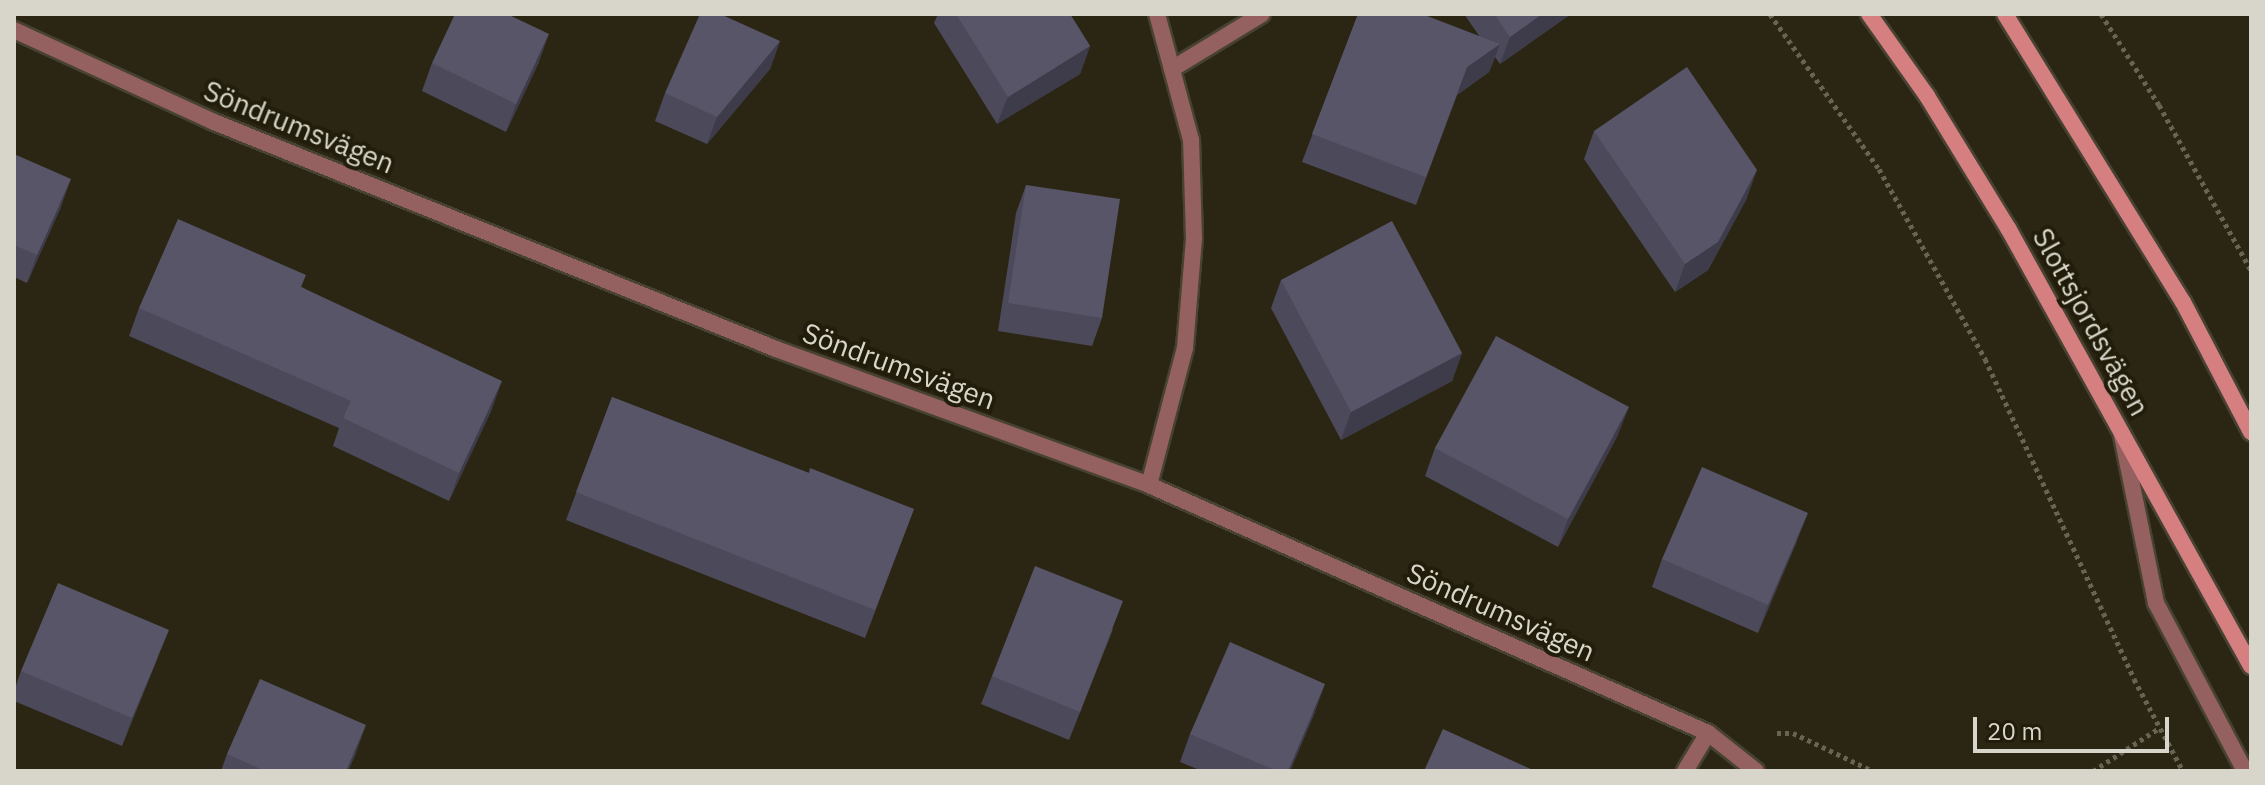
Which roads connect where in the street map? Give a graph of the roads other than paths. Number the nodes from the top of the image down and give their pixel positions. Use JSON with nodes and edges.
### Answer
{"nodes":[{"id":1,"x":1157,"y":14,"type":"edge"},
{"id":2,"x":1262,"y":14,"type":"edge"},
{"id":3,"x":1869,"y":14,"type":"edge"},
{"id":4,"x":2005,"y":14,"type":"edge"},
{"id":5,"x":14,"y":30,"type":"edge"},
{"id":6,"x":1172,"y":69,"type":"junction"},
{"id":7,"x":2120,"y":430,"type":"junction"},
{"id":8,"x":2251,"y":432,"type":"edge"},
{"id":9,"x":1149,"y":485,"type":"junction"},
{"id":10,"x":2251,"y":666,"type":"edge"},
{"id":11,"x":1708,"y":733,"type":"junction"},
{"id":12,"x":1685,"y":771,"type":"edge"},
{"id":13,"x":1756,"y":771,"type":"edge"},
{"id":14,"x":2245,"y":771,"type":"edge"}],
"edges":[{"from":1,"to":6,"type":"street"},
{"from":2,"to":6,"type":"street"},
{"from":3,"to":7,"type":"main road","name":"Slottsjordsvägen"},
{"from":4,"to":8,"type":"main road"},
{"from":5,"to":9,"type":"street","name":"Söndrumsvägen"},
{"from":6,"to":9,"type":"street"},
{"from":7,"to":10,"type":"main road","name":"Slottsjordsvägen"},
{"from":7,"to":14,"type":"street"},
{"from":9,"to":11,"type":"street","name":"Söndrumsvägen"},
{"from":11,"to":12,"type":"street"},
{"from":11,"to":13,"type":"street","name":"Söndrumsvägen"}]}
